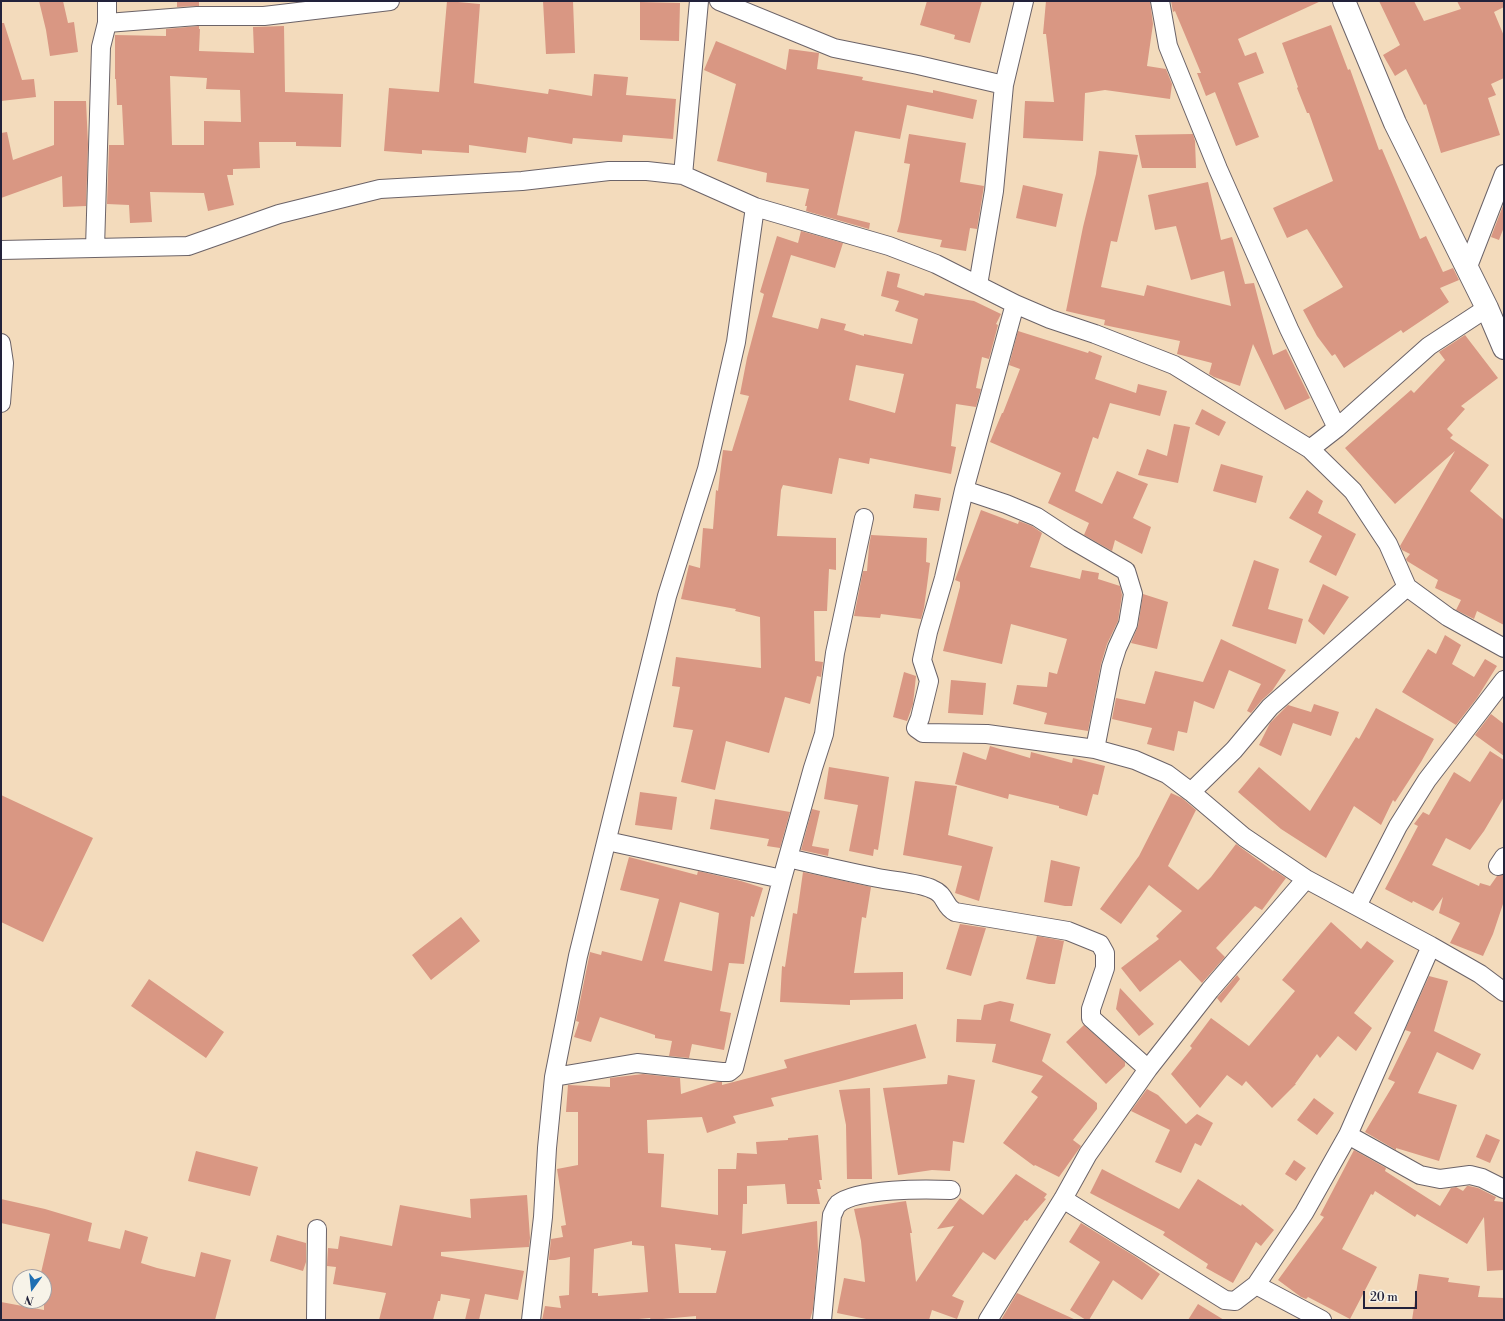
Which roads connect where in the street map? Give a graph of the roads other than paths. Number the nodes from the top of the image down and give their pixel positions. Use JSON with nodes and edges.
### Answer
{"nodes":[{"id":1,"x":106,"y":1,"type":"edge"},
{"id":2,"x":390,"y":1,"type":"edge"},
{"id":3,"x":699,"y":1,"type":"edge"},
{"id":4,"x":719,"y":1,"type":"edge"},
{"id":5,"x":1024,"y":1,"type":"edge"},
{"id":6,"x":1160,"y":1,"type":"edge"},
{"id":7,"x":1344,"y":1,"type":"edge"},
{"id":8,"x":107,"y":23,"type":"junction"},
{"id":9,"x":1004,"y":86,"type":"junction"},
{"id":10,"x":1504,"y":174,"type":"edge"},
{"id":11,"x":683,"y":175,"type":"junction"},
{"id":12,"x":755,"y":207,"type":"junction"},
{"id":13,"x":95,"y":248,"type":"junction"},
{"id":14,"x":1,"y":250,"type":"edge"},
{"id":15,"x":1467,"y":269,"type":"junction"},
{"id":16,"x":978,"y":285,"type":"junction"},
{"id":17,"x":1015,"y":304,"type":"junction"},
{"id":18,"x":1486,"y":308,"type":"junction"},
{"id":19,"x":1,"y":343,"type":"edge"},
{"id":20,"x":1504,"y":348,"type":"edge"},
{"id":21,"x":1,"y":403,"type":"edge"},
{"id":22,"x":1337,"y":428,"type":"junction"},
{"id":23,"x":1310,"y":449,"type":"junction"},
{"id":24,"x":964,"y":490,"type":"junction"},
{"id":25,"x":864,"y":518,"type":"dead end"},
{"id":26,"x":1407,"y":587,"type":"junction"},
{"id":27,"x":1504,"y":648,"type":"edge"},
{"id":28,"x":1504,"y":680,"type":"edge"},
{"id":29,"x":1095,"y":749,"type":"junction"},
{"id":30,"x":1191,"y":792,"type":"junction"},
{"id":31,"x":607,"y":841,"type":"junction"},
{"id":32,"x":788,"y":858,"type":"junction"},
{"id":33,"x":782,"y":879,"type":"junction"},
{"id":34,"x":1306,"y":879,"type":"junction"},
{"id":35,"x":1357,"y":906,"type":"junction"},
{"id":36,"x":1431,"y":946,"type":"junction"},
{"id":37,"x":1504,"y":992,"type":"edge"},
{"id":38,"x":1148,"y":1069,"type":"junction"},
{"id":39,"x":554,"y":1077,"type":"junction"},
{"id":40,"x":1348,"y":1135,"type":"junction"},
{"id":41,"x":1504,"y":1188,"type":"edge"},
{"id":42,"x":951,"y":1190,"type":"dead end"},
{"id":43,"x":1063,"y":1199,"type":"junction"},
{"id":44,"x":317,"y":1229,"type":"dead end"},
{"id":45,"x":1256,"y":1285,"type":"junction"},
{"id":46,"x":316,"y":1320,"type":"edge"},
{"id":47,"x":531,"y":1320,"type":"edge"},
{"id":48,"x":822,"y":1320,"type":"edge"},
{"id":49,"x":988,"y":1320,"type":"edge"},
{"id":50,"x":1322,"y":1320,"type":"edge"}],
"edges":[{"from":1,"to":8,"type":"street"},
{"from":2,"to":8,"type":"street"},
{"from":3,"to":11,"type":"street"},
{"from":4,"to":9,"type":"street"},
{"from":5,"to":9,"type":"street"},
{"from":6,"to":22,"type":"street"},
{"from":7,"to":15,"type":"street"},
{"from":8,"to":13,"type":"street"},
{"from":9,"to":16,"type":"street"},
{"from":10,"to":15,"type":"street"},
{"from":11,"to":12,"type":"street"},
{"from":11,"to":13,"type":"street"},
{"from":12,"to":16,"type":"street"},
{"from":12,"to":31,"type":"street"},
{"from":13,"to":14,"type":"street"},
{"from":15,"to":18,"type":"street"},
{"from":16,"to":17,"type":"street"},
{"from":17,"to":23,"type":"street"},
{"from":17,"to":24,"type":"street"},
{"from":18,"to":20,"type":"street"},
{"from":18,"to":22,"type":"street"},
{"from":19,"to":21,"type":"street"},
{"from":22,"to":23,"type":"street"},
{"from":23,"to":26,"type":"street"},
{"from":24,"to":29,"type":"street"},
{"from":24,"to":29,"type":"street"},
{"from":25,"to":32,"type":"street"},
{"from":26,"to":27,"type":"street"},
{"from":26,"to":30,"type":"street"},
{"from":28,"to":35,"type":"street"},
{"from":29,"to":30,"type":"street"},
{"from":30,"to":34,"type":"street"},
{"from":31,"to":33,"type":"street"},
{"from":31,"to":39,"type":"street"},
{"from":32,"to":33,"type":"street"},
{"from":32,"to":38,"type":"street"},
{"from":33,"to":39,"type":"street"},
{"from":34,"to":35,"type":"street"},
{"from":34,"to":38,"type":"street"},
{"from":35,"to":36,"type":"street"},
{"from":36,"to":37,"type":"street"},
{"from":36,"to":40,"type":"street"},
{"from":38,"to":43,"type":"street"},
{"from":39,"to":47,"type":"street"},
{"from":40,"to":41,"type":"street"},
{"from":40,"to":45,"type":"street"},
{"from":42,"to":48,"type":"street"},
{"from":43,"to":45,"type":"street"},
{"from":43,"to":49,"type":"street"},
{"from":44,"to":46,"type":"street"},
{"from":45,"to":50,"type":"street"}]}
